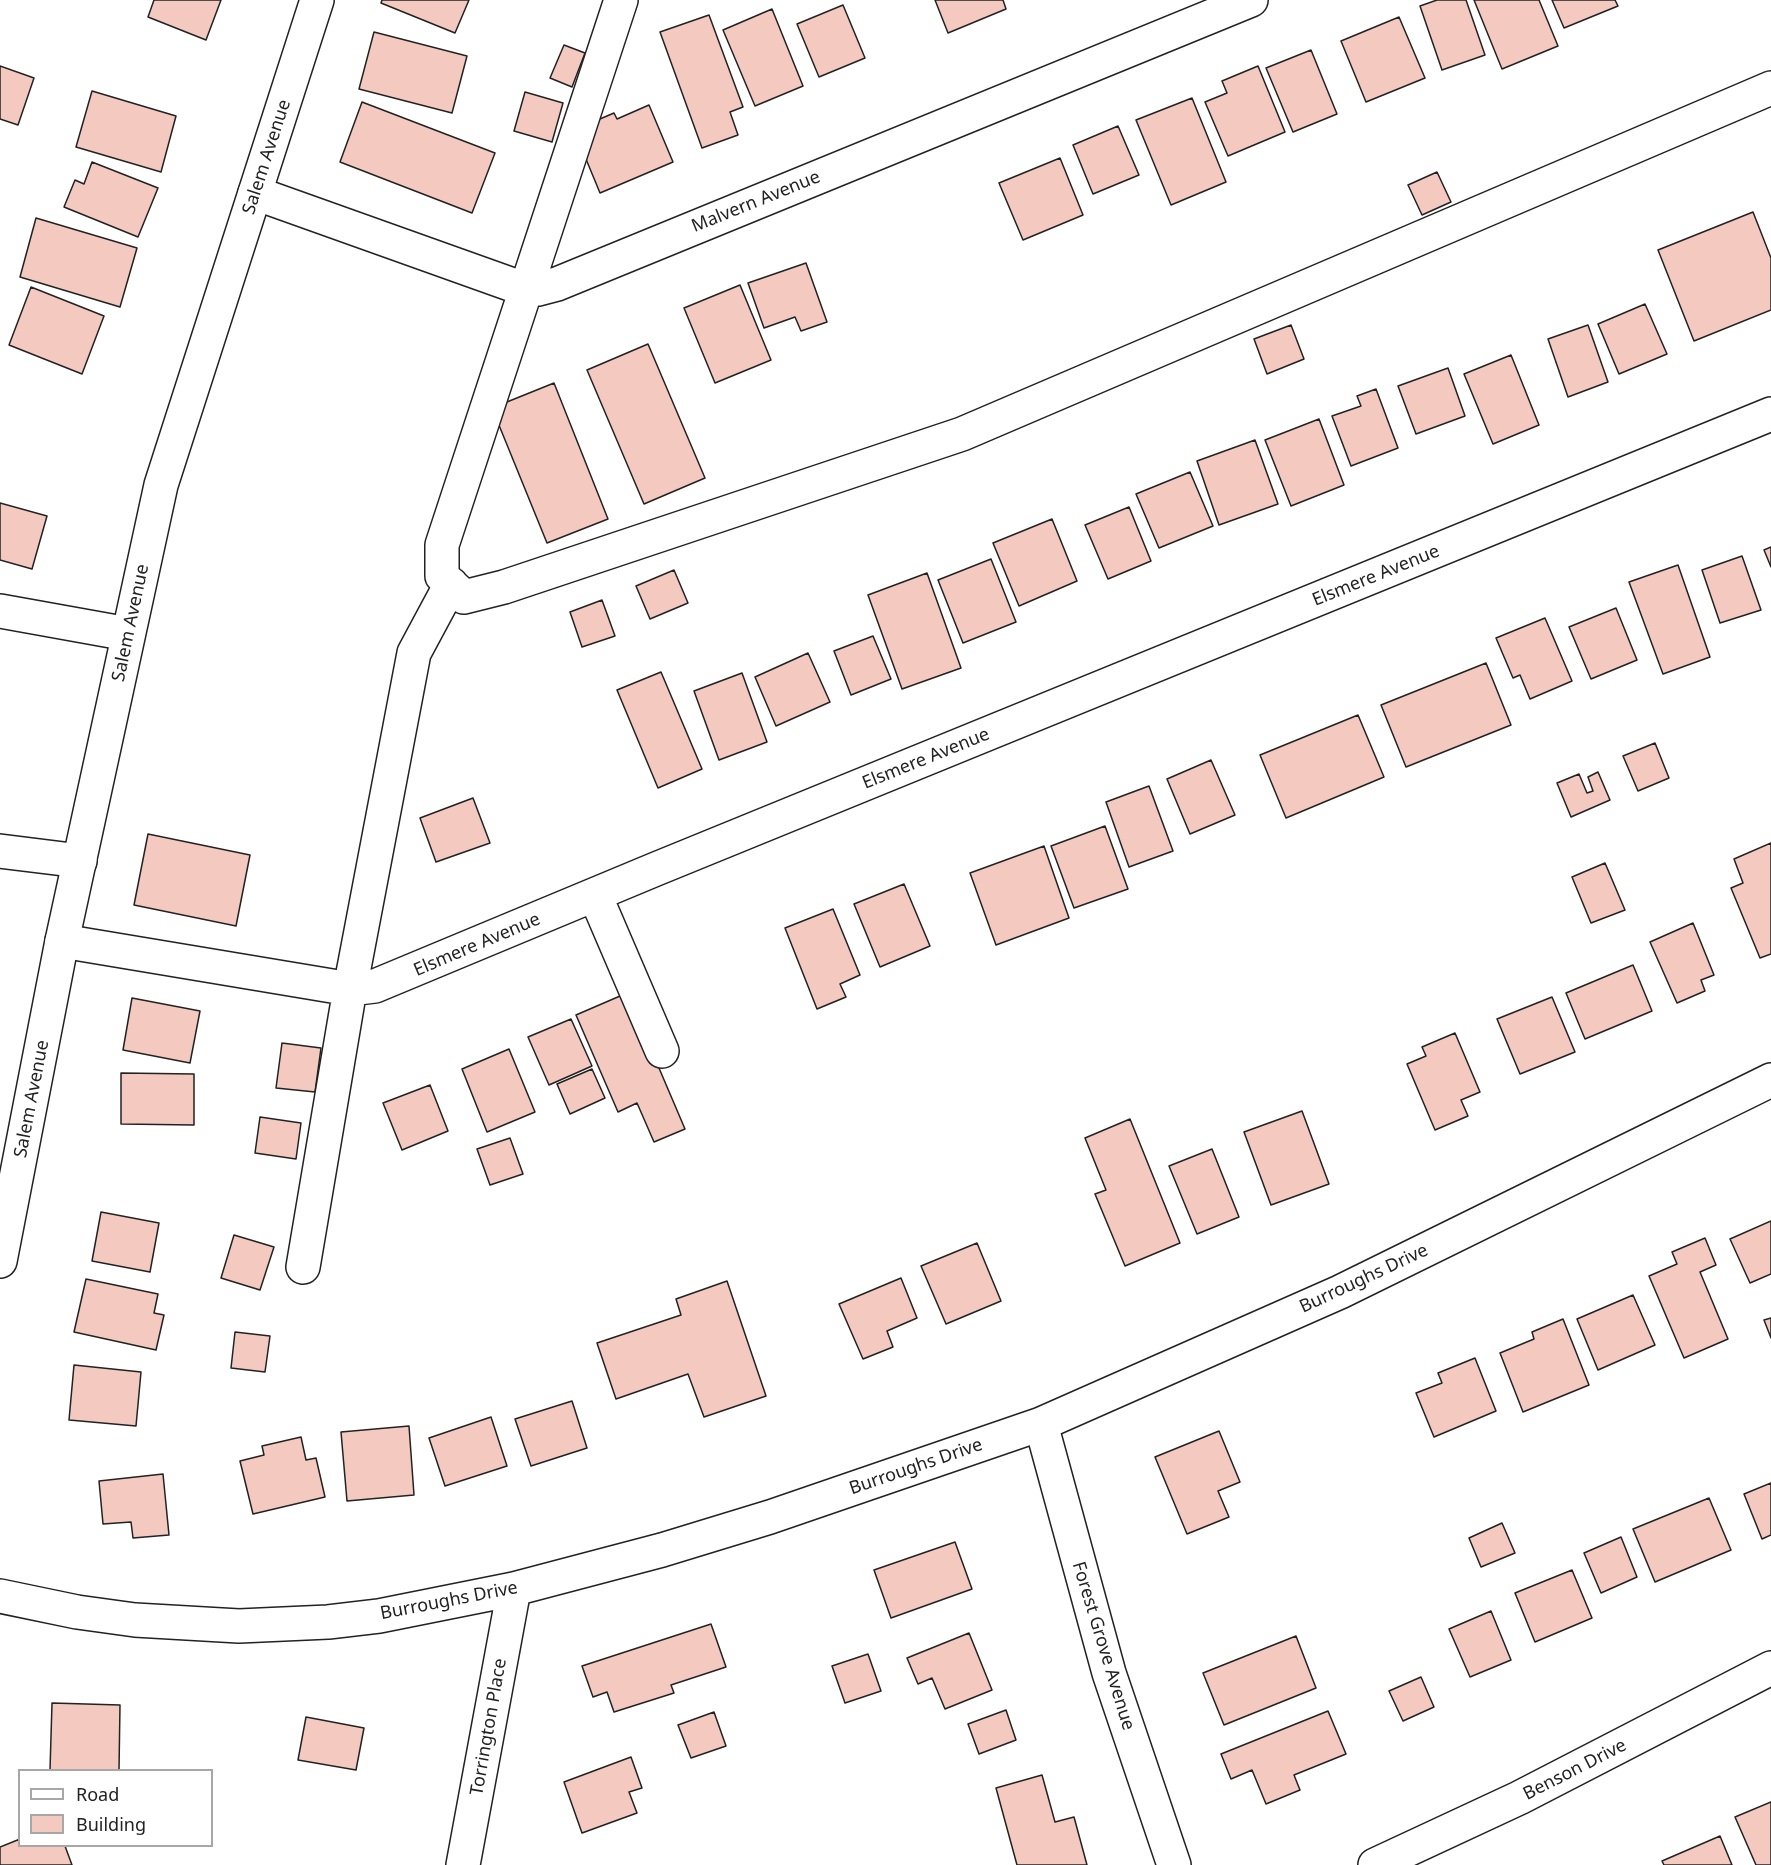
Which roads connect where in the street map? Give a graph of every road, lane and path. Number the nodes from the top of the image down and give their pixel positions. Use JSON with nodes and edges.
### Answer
{"nodes":[{"id":1,"x":316,"y":0,"type":"edge"},
{"id":2,"x":621,"y":0,"type":"edge"},
{"id":3,"x":1251,"y":0,"type":"edge"},
{"id":4,"x":1771,"y":88,"type":"edge"},
{"id":5,"x":255,"y":193,"type":"junction"},
{"id":6,"x":524,"y":289,"type":"junction"},
{"id":7,"x":1771,"y":414,"type":"edge"},
{"id":8,"x":458,"y":590,"type":"junction"},
{"id":9,"x":0,"y":611,"type":"edge"},
{"id":10,"x":128,"y":634,"type":"junction"},
{"id":11,"x":0,"y":851,"type":"edge"},
{"id":12,"x":80,"y":861,"type":"junction"},
{"id":13,"x":595,"y":895,"type":"junction"},
{"id":14,"x":62,"y":941,"type":"junction"},
{"id":15,"x":350,"y":989,"type":"junction"},
{"id":16,"x":662,"y":1051,"type":"dead end"},
{"id":17,"x":1771,"y":1080,"type":"edge"},
{"id":18,"x":9,"y":1172,"type":"edge"},
{"id":19,"x":0,"y":1261,"type":"edge"},
{"id":20,"x":303,"y":1267,"type":"dead end"},
{"id":21,"x":1041,"y":1424,"type":"junction"},
{"id":22,"x":514,"y":1589,"type":"junction"},
{"id":23,"x":0,"y":1596,"type":"edge"},
{"id":24,"x":1771,"y":1668,"type":"edge"},
{"id":25,"x":464,"y":1865,"type":"edge"},
{"id":26,"x":1174,"y":1865,"type":"edge"},
{"id":27,"x":1375,"y":1865,"type":"edge"}],
"edges":[{"from":1,"to":5,"type":"street","name":"Salem Avenue"},
{"from":2,"to":6,"type":"street"},
{"from":3,"to":6,"type":"street","name":"Malvern Avenue"},
{"from":4,"to":8,"type":"street"},
{"from":5,"to":6,"type":"street","name":"Malvern Avenue"},
{"from":5,"to":10,"type":"street","name":"Salem Avenue"},
{"from":6,"to":8,"type":"street"},
{"from":7,"to":13,"type":"street","name":"Elsmere Avenue"},
{"from":8,"to":15,"type":"street"},
{"from":9,"to":10,"type":"street"},
{"from":10,"to":12,"type":"street","name":"Salem Avenue"},
{"from":11,"to":12,"type":"street"},
{"from":12,"to":14,"type":"street","name":"Salem Avenue"},
{"from":13,"to":15,"type":"street","name":"Elsmere Avenue"},
{"from":13,"to":16,"type":"street"},
{"from":14,"to":15,"type":"street","name":"Elsmere Avenue"},
{"from":14,"to":18,"type":"street","name":"Salem Avenue"},
{"from":15,"to":20,"type":"street"},
{"from":17,"to":21,"type":"street","name":"Burroughs Drive"},
{"from":18,"to":19,"type":"street","name":"Salem Avenue"},
{"from":21,"to":22,"type":"street","name":"Burroughs Drive"},
{"from":21,"to":26,"type":"street","name":"Forest Grove Avenue"},
{"from":22,"to":23,"type":"street","name":"Burroughs Drive"},
{"from":22,"to":25,"type":"street","name":"Torrington Place"},
{"from":24,"to":27,"type":"street","name":"Benson Drive"}]}
